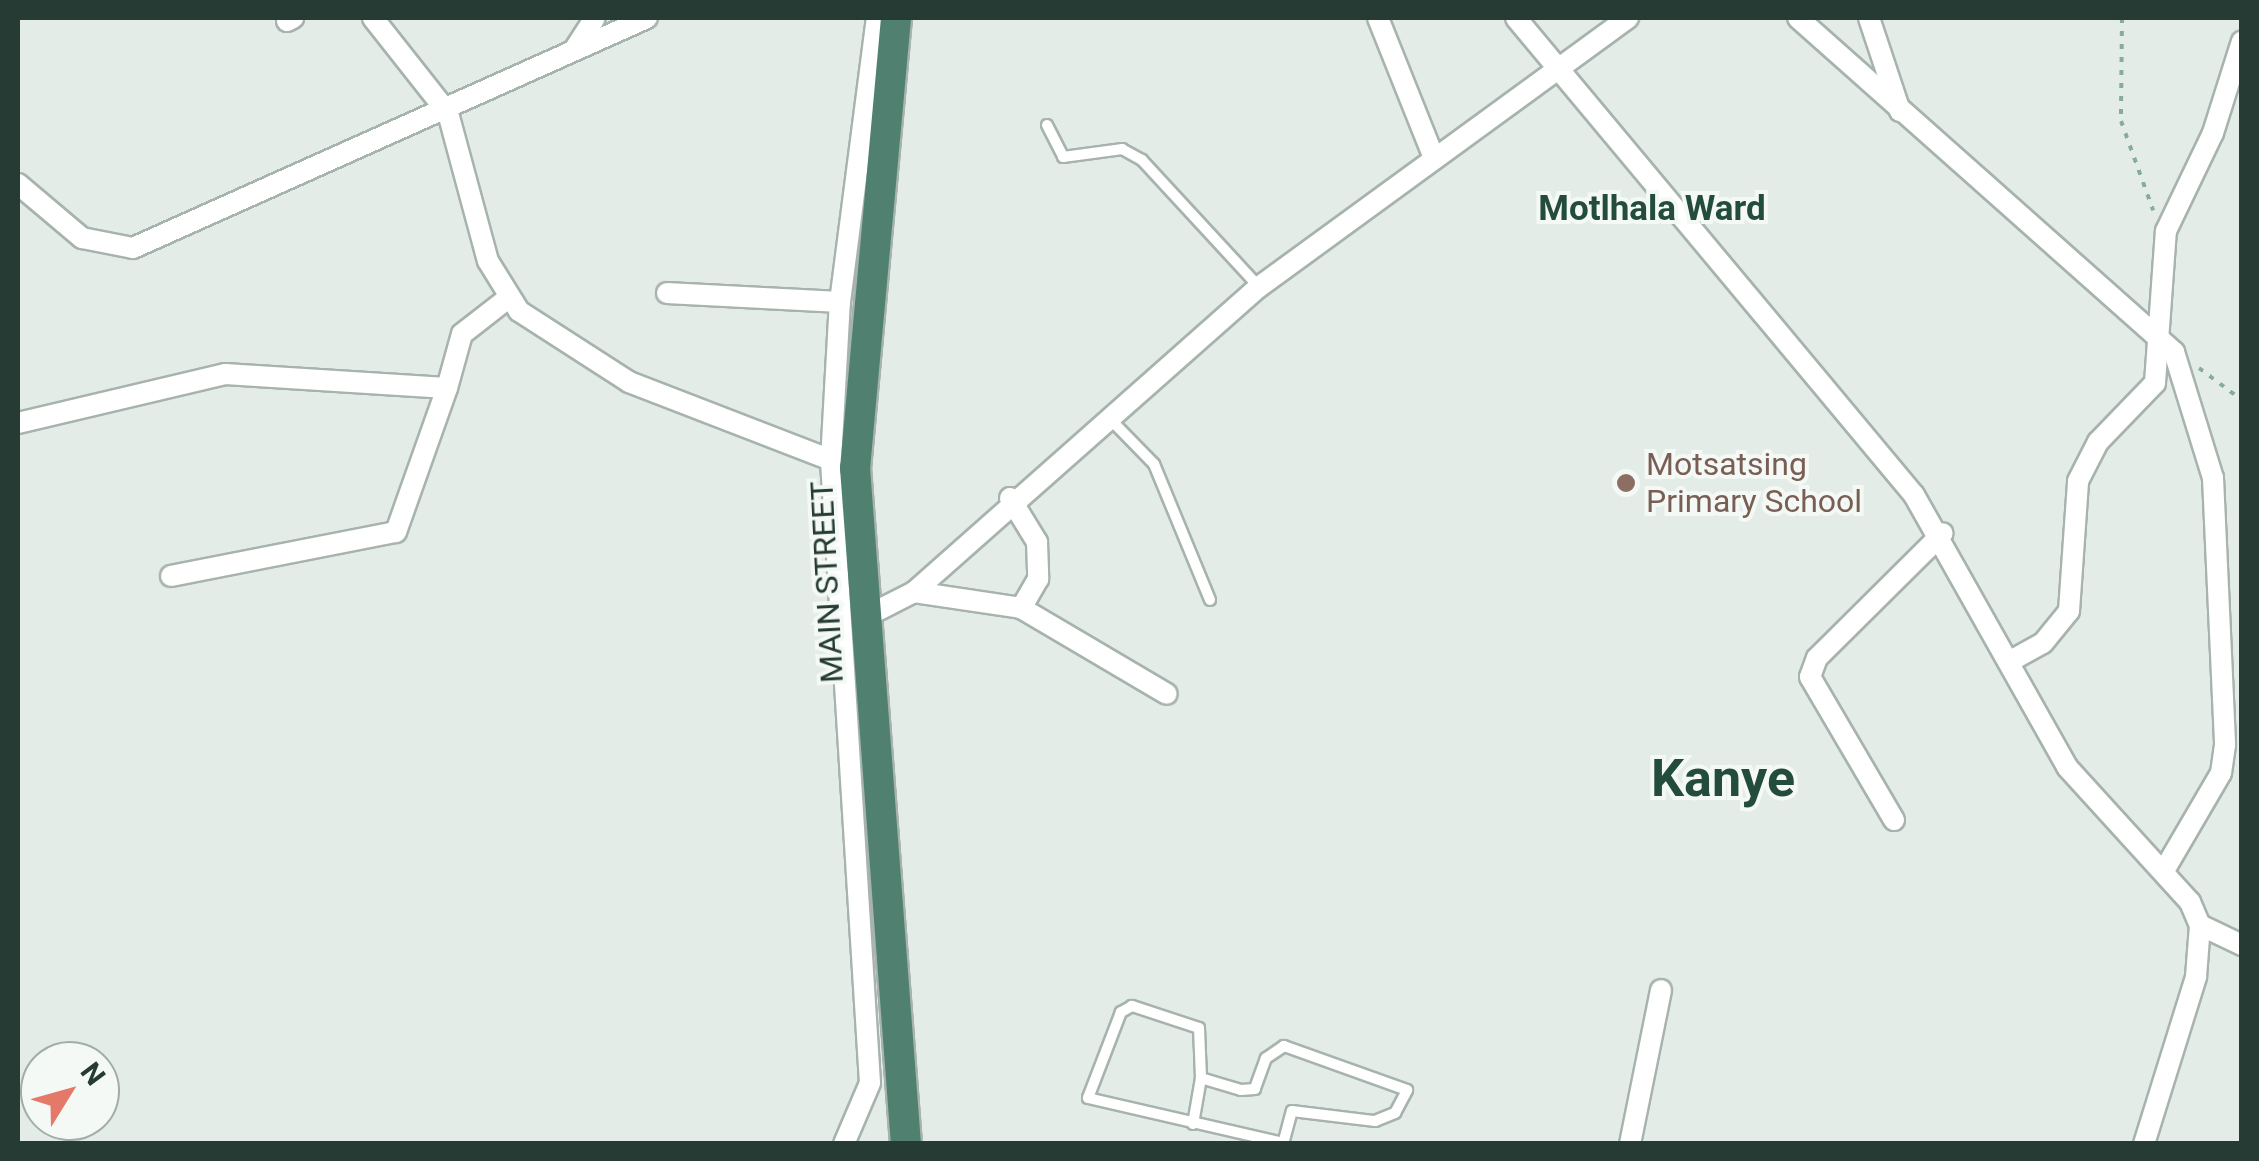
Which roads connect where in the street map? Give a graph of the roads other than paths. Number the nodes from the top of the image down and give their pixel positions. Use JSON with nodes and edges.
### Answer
{"nodes":[{"id":1,"x":373,"y":18,"type":"edge"},
{"id":2,"x":594,"y":18,"type":"edge"},
{"id":3,"x":647,"y":18,"type":"edge"},
{"id":4,"x":877,"y":18,"type":"edge"},
{"id":5,"x":896,"y":18,"type":"edge"},
{"id":6,"x":1378,"y":18,"type":"edge"},
{"id":7,"x":1516,"y":18,"type":"edge"},
{"id":8,"x":1628,"y":18,"type":"edge"},
{"id":9,"x":1798,"y":18,"type":"edge"},
{"id":10,"x":1869,"y":18,"type":"edge"},
{"id":11,"x":2242,"y":41,"type":"edge"},
{"id":12,"x":574,"y":50,"type":"junction"},
{"id":13,"x":1556,"y":66,"type":"junction"},
{"id":14,"x":448,"y":113,"type":"junction"},
{"id":15,"x":1901,"y":114,"type":"junction"},
{"id":16,"x":1048,"y":125,"type":"dead end"},
{"id":17,"x":1434,"y":158,"type":"junction"},
{"id":18,"x":18,"y":184,"type":"edge"},
{"id":19,"x":1260,"y":286,"type":"junction"},
{"id":20,"x":667,"y":293,"type":"dead end"},
{"id":21,"x":508,"y":298,"type":"junction"},
{"id":22,"x":840,"y":302,"type":"junction"},
{"id":23,"x":2158,"y":328,"type":"junction"},
{"id":24,"x":448,"y":388,"type":"junction"},
{"id":25,"x":1113,"y":422,"type":"junction"},
{"id":26,"x":18,"y":423,"type":"edge"},
{"id":27,"x":843,"y":464,"type":"junction"},
{"id":28,"x":1010,"y":498,"type":"junction"},
{"id":29,"x":1942,"y":533,"type":"junction"},
{"id":30,"x":171,"y":576,"type":"dead end"},
{"id":31,"x":914,"y":592,"type":"junction"},
{"id":32,"x":1210,"y":600,"type":"dead end"},
{"id":33,"x":1020,"y":608,"type":"junction"},
{"id":34,"x":863,"y":618,"type":"junction"},
{"id":35,"x":2014,"y":659,"type":"junction"},
{"id":36,"x":1167,"y":694,"type":"dead end"},
{"id":37,"x":1894,"y":820,"type":"dead end"},
{"id":38,"x":2165,"y":869,"type":"junction"},
{"id":39,"x":2200,"y":925,"type":"junction"},
{"id":40,"x":2242,"y":945,"type":"edge"},
{"id":41,"x":1662,"y":990,"type":"dead end"},
{"id":42,"x":1201,"y":1078,"type":"junction"},
{"id":43,"x":1194,"y":1124,"type":"junction"},
{"id":44,"x":1283,"y":1143,"type":"edge"},
{"id":45,"x":844,"y":1144,"type":"edge"},
{"id":46,"x":906,"y":1144,"type":"edge"},
{"id":47,"x":1630,"y":1144,"type":"edge"},
{"id":48,"x":2144,"y":1144,"type":"edge"}],
"edges":[{"from":1,"to":14,"type":"street"},
{"from":2,"to":12,"type":"street"},
{"from":3,"to":12,"type":"street"},
{"from":4,"to":22,"type":"street"},
{"from":5,"to":27,"type":"highway","name":"MAIN STREET"},
{"from":6,"to":17,"type":"street"},
{"from":7,"to":13,"type":"street"},
{"from":8,"to":13,"type":"street"},
{"from":9,"to":15,"type":"street"},
{"from":10,"to":15,"type":"street"},
{"from":11,"to":23,"type":"street"},
{"from":12,"to":14,"type":"street"},
{"from":13,"to":17,"type":"street"},
{"from":13,"to":29,"type":"street"},
{"from":14,"to":18,"type":"street"},
{"from":14,"to":21,"type":"street"},
{"from":15,"to":23,"type":"street"},
{"from":16,"to":19,"type":"lane"},
{"from":17,"to":19,"type":"street"},
{"from":19,"to":25,"type":"street"},
{"from":20,"to":22,"type":"street"},
{"from":21,"to":24,"type":"street"},
{"from":21,"to":27,"type":"street"},
{"from":22,"to":27,"type":"street"},
{"from":23,"to":35,"type":"street"},
{"from":23,"to":38,"type":"street"},
{"from":24,"to":26,"type":"street"},
{"from":24,"to":30,"type":"street"},
{"from":25,"to":28,"type":"street"},
{"from":25,"to":32,"type":"lane"},
{"from":27,"to":34,"type":"highway","name":"MAIN STREET"},
{"from":27,"to":45,"type":"street"},
{"from":28,"to":31,"type":"street"},
{"from":28,"to":33,"type":"street"},
{"from":29,"to":35,"type":"street"},
{"from":29,"to":37,"type":"street"},
{"from":31,"to":33,"type":"street"},
{"from":31,"to":34,"type":"street"},
{"from":33,"to":36,"type":"street"},
{"from":34,"to":46,"type":"highway","name":"MAIN STREET"},
{"from":35,"to":38,"type":"street"},
{"from":38,"to":39,"type":"street"},
{"from":39,"to":40,"type":"street"},
{"from":39,"to":48,"type":"street"},
{"from":41,"to":47,"type":"street"},
{"from":42,"to":43,"type":"lane"},
{"from":42,"to":43,"type":"lane"},
{"from":42,"to":44,"type":"lane"},
{"from":43,"to":44,"type":"lane"}]}
